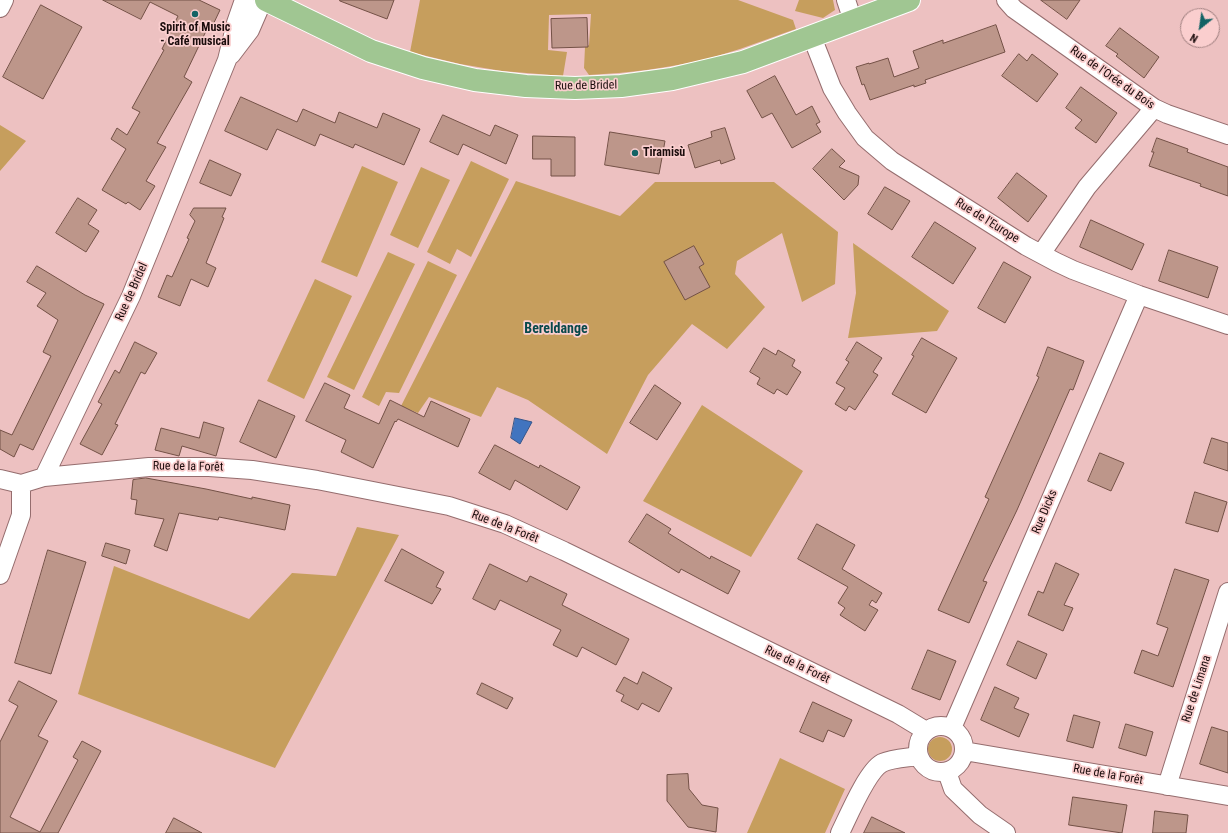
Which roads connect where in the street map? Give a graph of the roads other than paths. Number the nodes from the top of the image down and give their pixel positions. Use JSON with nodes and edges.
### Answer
{"nodes":[{"id":1,"x":4,"y":0,"type":"edge"},
{"id":2,"x":244,"y":0,"type":"edge"},
{"id":3,"x":263,"y":0,"type":"edge"},
{"id":4,"x":266,"y":0,"type":"edge"},
{"id":5,"x":846,"y":0,"type":"edge"},
{"id":6,"x":909,"y":0,"type":"edge"},
{"id":7,"x":1006,"y":0,"type":"edge"},
{"id":8,"x":0,"y":8,"type":"edge"},
{"id":9,"x":853,"y":21,"type":"junction"},
{"id":10,"x":812,"y":37,"type":"junction"},
{"id":11,"x":227,"y":60,"type":"junction"},
{"id":12,"x":1154,"y":108,"type":"junction"},
{"id":13,"x":1228,"y":135,"type":"edge"},
{"id":14,"x":1040,"y":254,"type":"junction"},
{"id":15,"x":1139,"y":295,"type":"junction"},
{"id":16,"x":1228,"y":325,"type":"edge"},
{"id":17,"x":44,"y":477,"type":"junction"},
{"id":18,"x":0,"y":479,"type":"edge"},
{"id":19,"x":21,"y":484,"type":"junction"},
{"id":20,"x":0,"y":576,"type":"edge"},
{"id":21,"x":1228,"y":592,"type":"edge"},
{"id":22,"x":952,"y":728,"type":"junction"},
{"id":23,"x":926,"y":731,"type":"junction"},
{"id":24,"x":964,"y":751,"type":"junction"},
{"id":25,"x":919,"y":756,"type":"junction"},
{"id":26,"x":947,"y":772,"type":"junction"},
{"id":27,"x":1167,"y":786,"type":"junction"},
{"id":28,"x":1228,"y":796,"type":"edge"},
{"id":29,"x":840,"y":833,"type":"edge"},
{"id":30,"x":1006,"y":833,"type":"edge"}],
"edges":[{"from":1,"to":8,"type":"street"},
{"from":2,"to":11,"type":"street","name":"Rue de Bridel"},
{"from":3,"to":11,"type":"street","name":"Rue de Bridel"},
{"from":4,"to":10,"type":"main road","name":"Rue de Bridel"},
{"from":5,"to":9,"type":"street"},
{"from":6,"to":9,"type":"main road","name":"Rue de Bridel"},
{"from":7,"to":12,"type":"street","name":"Rue de l'Orée du Bois"},
{"from":9,"to":10,"type":"main road","name":"Rue de Bridel"},
{"from":10,"to":14,"type":"street","name":"Rue de l'Europe"},
{"from":11,"to":17,"type":"street","name":"Rue de Bridel"},
{"from":12,"to":13,"type":"street","name":"Rue de l'Orée du Bois"},
{"from":12,"to":14,"type":"street"},
{"from":14,"to":15,"type":"street","name":"Rue de l'Europe"},
{"from":15,"to":16,"type":"street","name":"Rue de l'Europe"},
{"from":15,"to":22,"type":"street","name":"Rue Dicks"},
{"from":17,"to":19,"type":"street"},
{"from":17,"to":23,"type":"street","name":"Rue de la Forêt"},
{"from":18,"to":19,"type":"street"},
{"from":19,"to":20,"type":"street"},
{"from":21,"to":27,"type":"street","name":"Rue de Limana"},
{"from":22,"to":23,"type":"street"},
{"from":22,"to":24,"type":"street"},
{"from":23,"to":25,"type":"street"},
{"from":24,"to":26,"type":"street"},
{"from":24,"to":27,"type":"street","name":"Rue de la Forêt"},
{"from":25,"to":26,"type":"street"},
{"from":25,"to":29,"type":"street"},
{"from":26,"to":30,"type":"street"},
{"from":27,"to":28,"type":"street","name":"Rue de la Forêt"}]}
